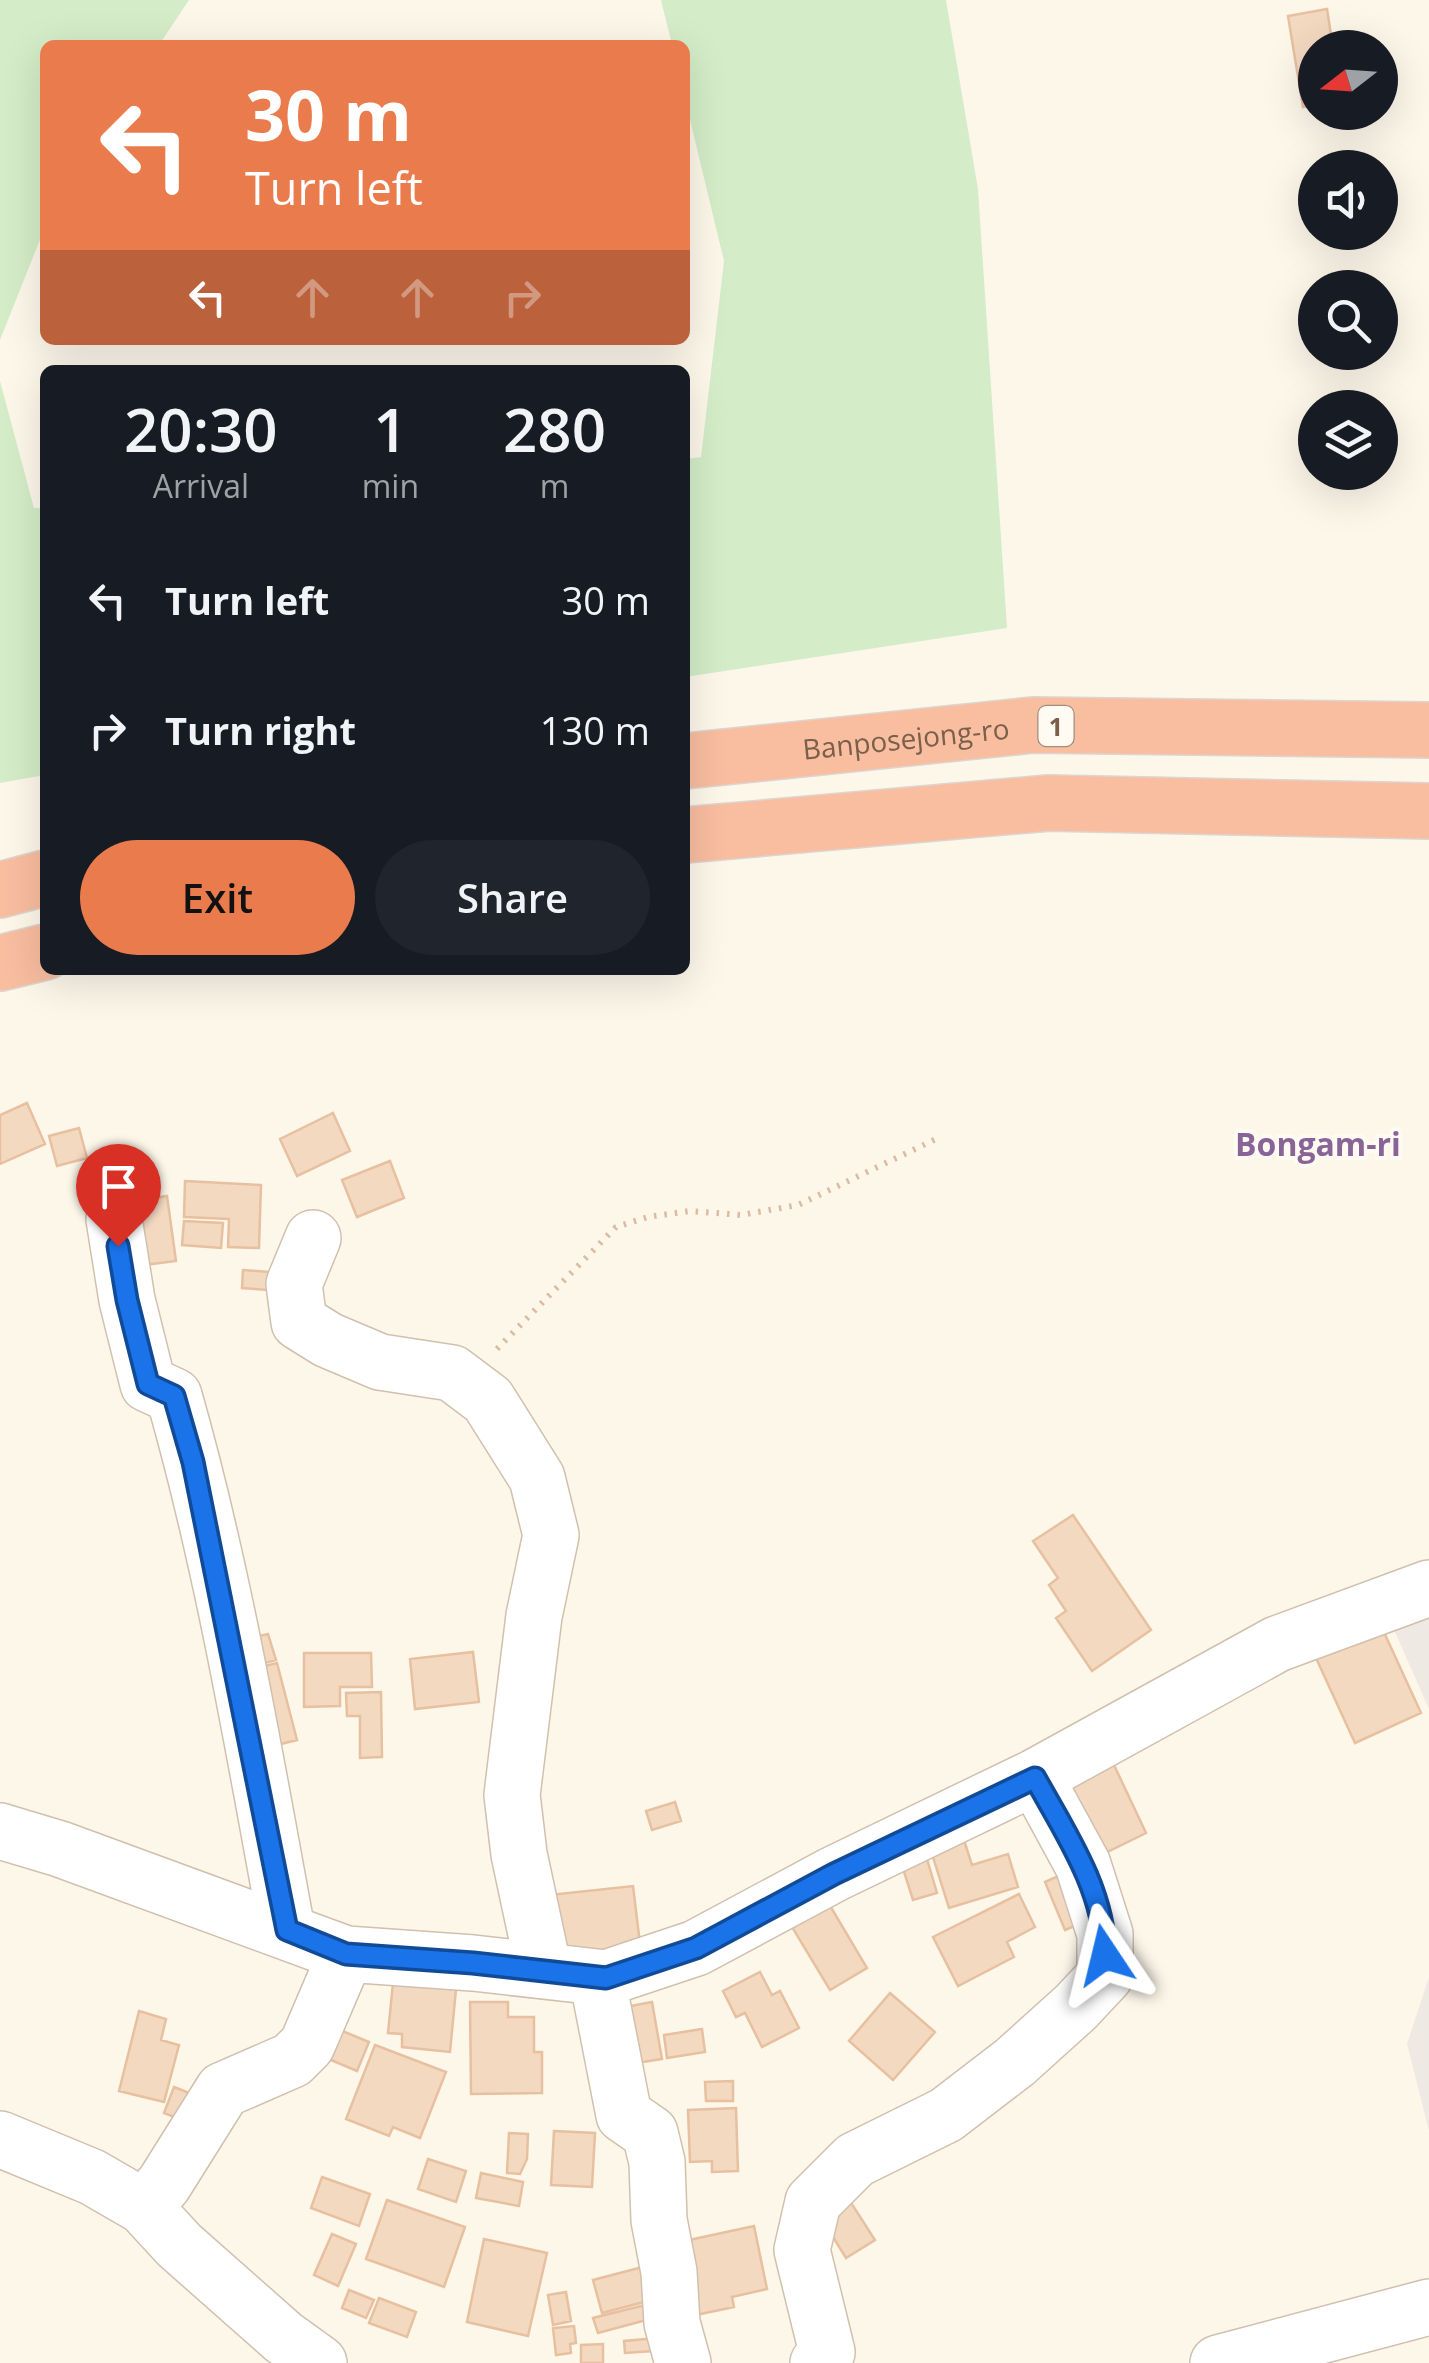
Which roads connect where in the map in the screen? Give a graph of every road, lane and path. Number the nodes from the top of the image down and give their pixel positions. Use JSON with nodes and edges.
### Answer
{"nodes":[{"id":1,"x":1429,"y":730,"type":"edge"},
{"id":2,"x":690,"y":761,"type":"edge"},
{"id":3,"x":1429,"y":811,"type":"edge"},
{"id":4,"x":690,"y":835,"type":"edge"},
{"id":5,"x":40,"y":879,"type":"edge"},
{"id":6,"x":0,"y":890,"type":"edge"},
{"id":7,"x":40,"y":953,"type":"edge"},
{"id":8,"x":0,"y":963,"type":"edge"},
{"id":9,"x":936,"y":1139,"type":"dead end"},
{"id":10,"x":114,"y":1220,"type":"dead end"},
{"id":11,"x":313,"y":1238,"type":"dead end"},
{"id":12,"x":467,"y":1384,"type":"junction"},
{"id":13,"x":1429,"y":1588,"type":"edge"},
{"id":14,"x":1035,"y":1778,"type":"junction"},
{"id":15,"x":0,"y":1831,"type":"edge"},
{"id":16,"x":287,"y":1930,"type":"junction"},
{"id":17,"x":346,"y":1954,"type":"junction"},
{"id":18,"x":544,"y":1971,"type":"junction"},
{"id":19,"x":597,"y":1977,"type":"junction"},
{"id":20,"x":0,"y":2139,"type":"edge"},
{"id":21,"x":144,"y":2207,"type":"junction"},
{"id":22,"x":1429,"y":2306,"type":"edge"},
{"id":23,"x":319,"y":2363,"type":"edge"},
{"id":24,"x":683,"y":2363,"type":"edge"},
{"id":25,"x":818,"y":2363,"type":"edge"},
{"id":26,"x":1218,"y":2363,"type":"edge"}],
"edges":[{"from":1,"to":2,"type":"highway","name":"Banposejong-ro","number":"1"},
{"from":3,"to":4,"type":"highway"},
{"from":5,"to":6,"type":"highway"},
{"from":7,"to":8,"type":"highway"},
{"from":9,"to":12,"type":"path"},
{"from":10,"to":16,"type":"street"},
{"from":11,"to":12,"type":"street"},
{"from":12,"to":18,"type":"street"},
{"from":13,"to":14,"type":"street"},
{"from":14,"to":19,"type":"street"},
{"from":14,"to":25,"type":"street"},
{"from":15,"to":16,"type":"street"},
{"from":16,"to":17,"type":"street"},
{"from":17,"to":18,"type":"street"},
{"from":17,"to":21,"type":"street"},
{"from":18,"to":19,"type":"street"},
{"from":19,"to":24,"type":"street"},
{"from":20,"to":21,"type":"street"},
{"from":21,"to":23,"type":"street"},
{"from":22,"to":26,"type":"street"}]}
